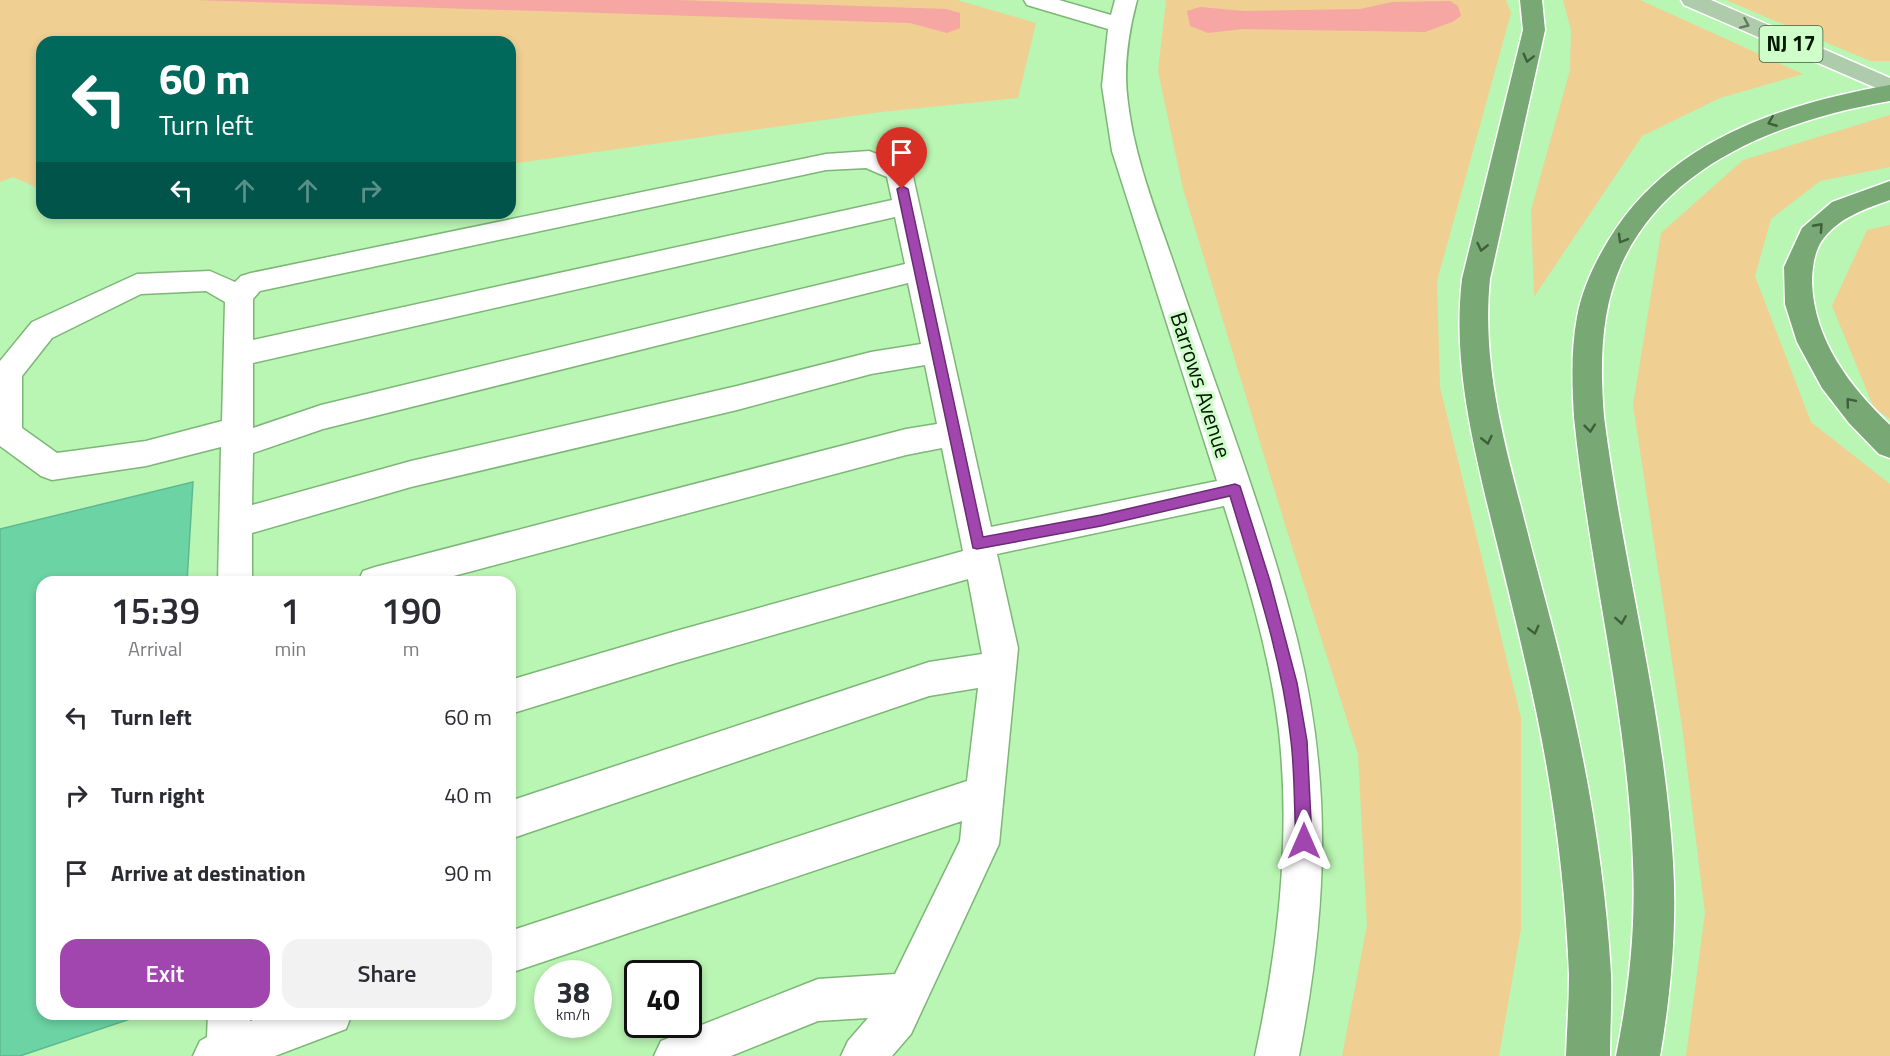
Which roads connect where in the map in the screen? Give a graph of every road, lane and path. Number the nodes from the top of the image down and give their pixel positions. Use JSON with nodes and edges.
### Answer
{"nodes":[{"id":1,"x":1035,"y":0,"type":"edge"},
{"id":2,"x":1126,"y":0,"type":"edge"},
{"id":3,"x":1531,"y":0,"type":"edge"},
{"id":4,"x":1692,"y":0,"type":"edge"},
{"id":5,"x":1119,"y":24,"type":"junction"},
{"id":6,"x":1890,"y":87,"type":"edge"},
{"id":7,"x":1890,"y":93,"type":"edge"},
{"id":8,"x":1890,"y":190,"type":"edge"},
{"id":9,"x":906,"y":206,"type":"junction"},
{"id":10,"x":919,"y":270,"type":"junction"},
{"id":11,"x":239,"y":297,"type":"junction"},
{"id":12,"x":937,"y":352,"type":"junction"},
{"id":13,"x":238,"y":355,"type":"junction"},
{"id":14,"x":4,"y":374,"type":"edge"},
{"id":15,"x":954,"y":433,"type":"junction"},
{"id":16,"x":237,"y":438,"type":"junction"},
{"id":17,"x":1890,"y":445,"type":"edge"},
{"id":18,"x":1235,"y":490,"type":"junction"},
{"id":19,"x":236,"y":524,"type":"junction"},
{"id":20,"x":979,"y":552,"type":"junction"},
{"id":21,"x":235,"y":576,"type":"edge"},
{"id":22,"x":398,"y":576,"type":"edge"},
{"id":23,"x":998,"y":668,"type":"junction"},
{"id":24,"x":516,"y":695,"type":"edge"},
{"id":25,"x":984,"y":795,"type":"junction"},
{"id":26,"x":516,"y":818,"type":"edge"},
{"id":27,"x":516,"y":950,"type":"edge"},
{"id":28,"x":908,"y":994,"type":"junction"},
{"id":29,"x":310,"y":1020,"type":"edge"},
{"id":30,"x":225,"y":1044,"type":"edge"},
{"id":31,"x":676,"y":1056,"type":"edge"},
{"id":32,"x":863,"y":1056,"type":"edge"},
{"id":33,"x":1277,"y":1056,"type":"edge"},
{"id":34,"x":1588,"y":1056,"type":"edge"},
{"id":35,"x":1638,"y":1056,"type":"edge"}],
"edges":[{"from":1,"to":5,"type":"street"},
{"from":2,"to":5,"type":"street","name":"Barrows Avenue"},
{"from":3,"to":34,"type":"highway","one_way":true},
{"from":4,"to":6,"type":"main road","number":"NJ 17","one_way":true},
{"from":5,"to":18,"type":"street","name":"Barrows Avenue"},
{"from":7,"to":35,"type":"highway","one_way":true},
{"from":17,"to":8,"type":"highway","one_way":true},
{"from":9,"to":10,"type":"street"},
{"from":9,"to":11,"type":"street"},
{"from":9,"to":13,"type":"street"},
{"from":10,"to":12,"type":"street"},
{"from":10,"to":16,"type":"street"},
{"from":11,"to":13,"type":"street"},
{"from":11,"to":14,"type":"street"},
{"from":12,"to":15,"type":"street"},
{"from":12,"to":19,"type":"street"},
{"from":13,"to":16,"type":"street"},
{"from":14,"to":16,"type":"street"},
{"from":15,"to":20,"type":"street"},
{"from":15,"to":22,"type":"street"},
{"from":16,"to":19,"type":"street"},
{"from":18,"to":20,"type":"street"},
{"from":18,"to":33,"type":"street","name":"Barrows Avenue"},
{"from":19,"to":21,"type":"street"},
{"from":20,"to":23,"type":"street"},
{"from":20,"to":24,"type":"street"},
{"from":23,"to":25,"type":"street"},
{"from":23,"to":26,"type":"street"},
{"from":25,"to":27,"type":"street"},
{"from":25,"to":28,"type":"street"},
{"from":28,"to":31,"type":"street"},
{"from":28,"to":32,"type":"street"},
{"from":29,"to":30,"type":"street"}]}
